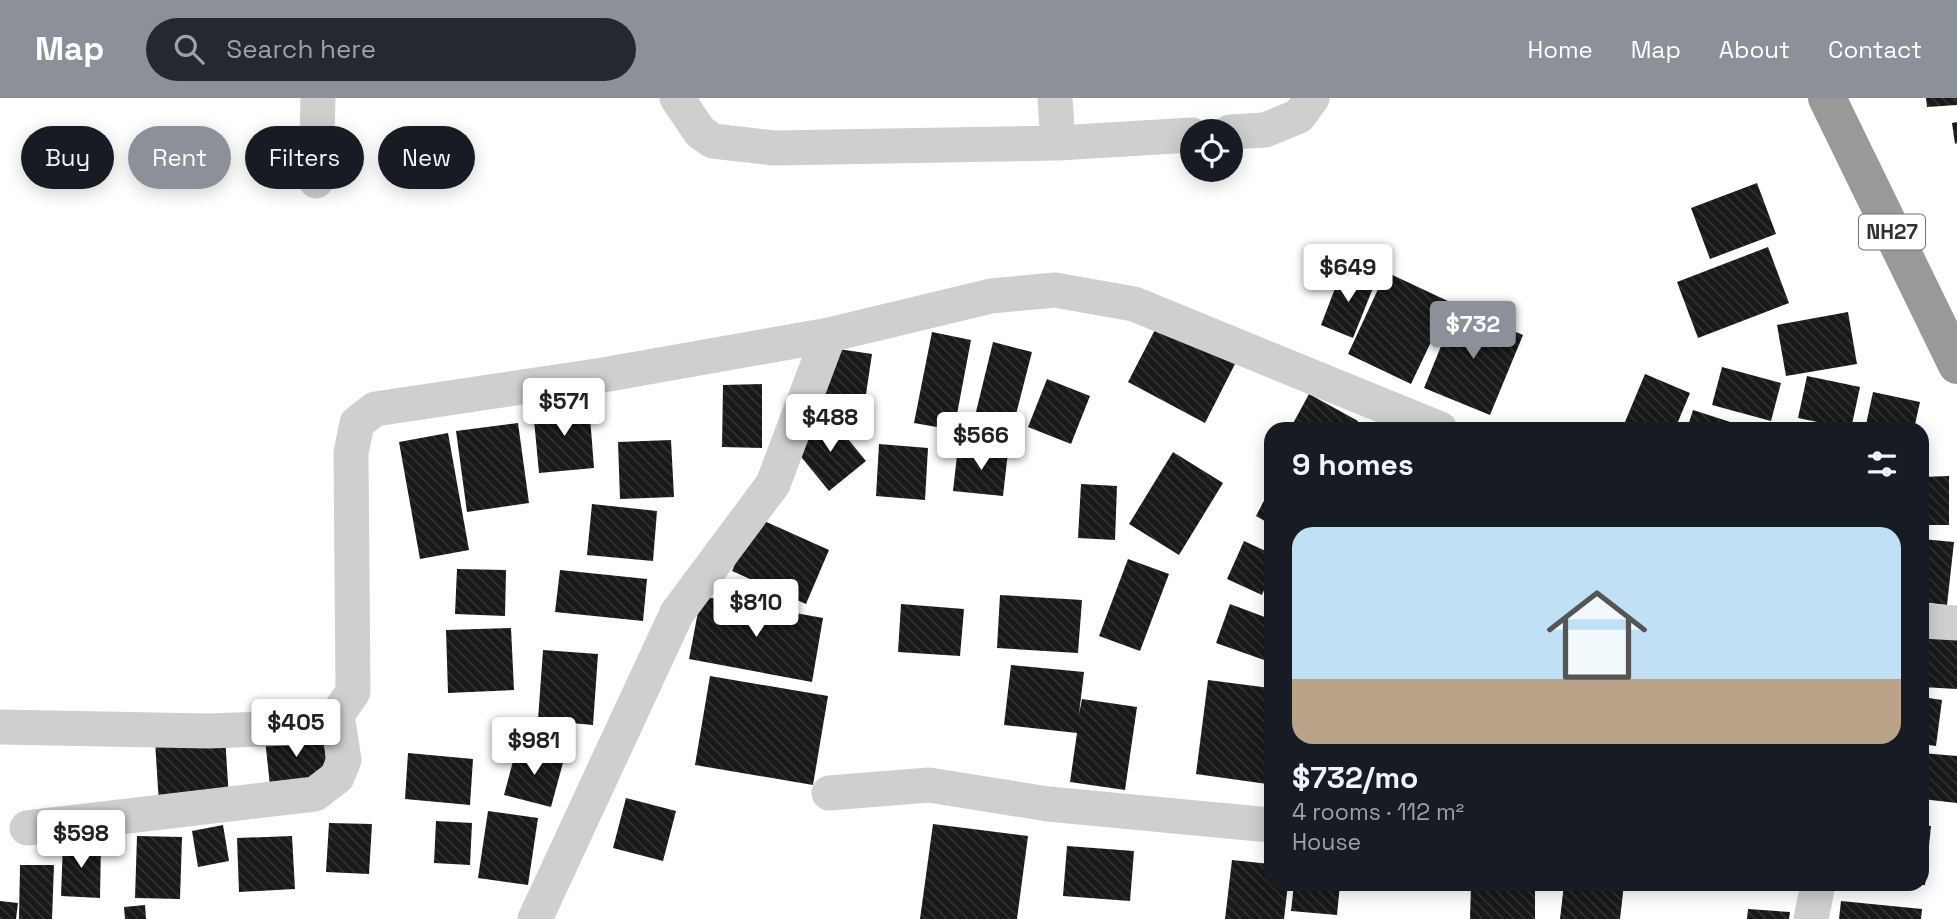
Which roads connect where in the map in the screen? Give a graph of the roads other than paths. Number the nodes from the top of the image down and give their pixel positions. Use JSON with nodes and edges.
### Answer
{"nodes":[{"id":1,"x":318,"y":98,"type":"edge"},
{"id":2,"x":677,"y":98,"type":"edge"},
{"id":3,"x":1055,"y":98,"type":"edge"},
{"id":4,"x":1312,"y":98,"type":"edge"},
{"id":5,"x":1828,"y":98,"type":"edge"},
{"id":6,"x":317,"y":126,"type":"edge"},
{"id":7,"x":1243,"y":131,"type":"edge"},
{"id":8,"x":1180,"y":136,"type":"edge"},
{"id":9,"x":1058,"y":143,"type":"junction"},
{"id":10,"x":829,"y":335,"type":"junction"},
{"id":11,"x":1957,"y":365,"type":"edge"},
{"id":12,"x":1423,"y":422,"type":"edge"},
{"id":13,"x":1929,"y":621,"type":"edge"},
{"id":14,"x":1957,"y":623,"type":"edge"},
{"id":15,"x":337,"y":715,"type":"junction"},
{"id":16,"x":0,"y":727,"type":"edge"},
{"id":17,"x":829,"y":793,"type":"dead end"},
{"id":18,"x":1264,"y":824,"type":"edge"},
{"id":19,"x":27,"y":828,"type":"dead end"},
{"id":20,"x":1817,"y":891,"type":"edge"},
{"id":21,"x":536,"y":919,"type":"edge"},
{"id":22,"x":1811,"y":919,"type":"edge"}],
"edges":[{"from":1,"to":6,"type":"street"},
{"from":2,"to":9,"type":"street"},
{"from":3,"to":9,"type":"street"},
{"from":4,"to":7,"type":"street"},
{"from":5,"to":11,"type":"highway","number":"NH27"},
{"from":8,"to":9,"type":"street"},
{"from":10,"to":12,"type":"street"},
{"from":10,"to":15,"type":"street"},
{"from":10,"to":21,"type":"street"},
{"from":13,"to":14,"type":"street"},
{"from":15,"to":16,"type":"street"},
{"from":15,"to":19,"type":"street"},
{"from":17,"to":18,"type":"street"},
{"from":20,"to":22,"type":"street"}]}
